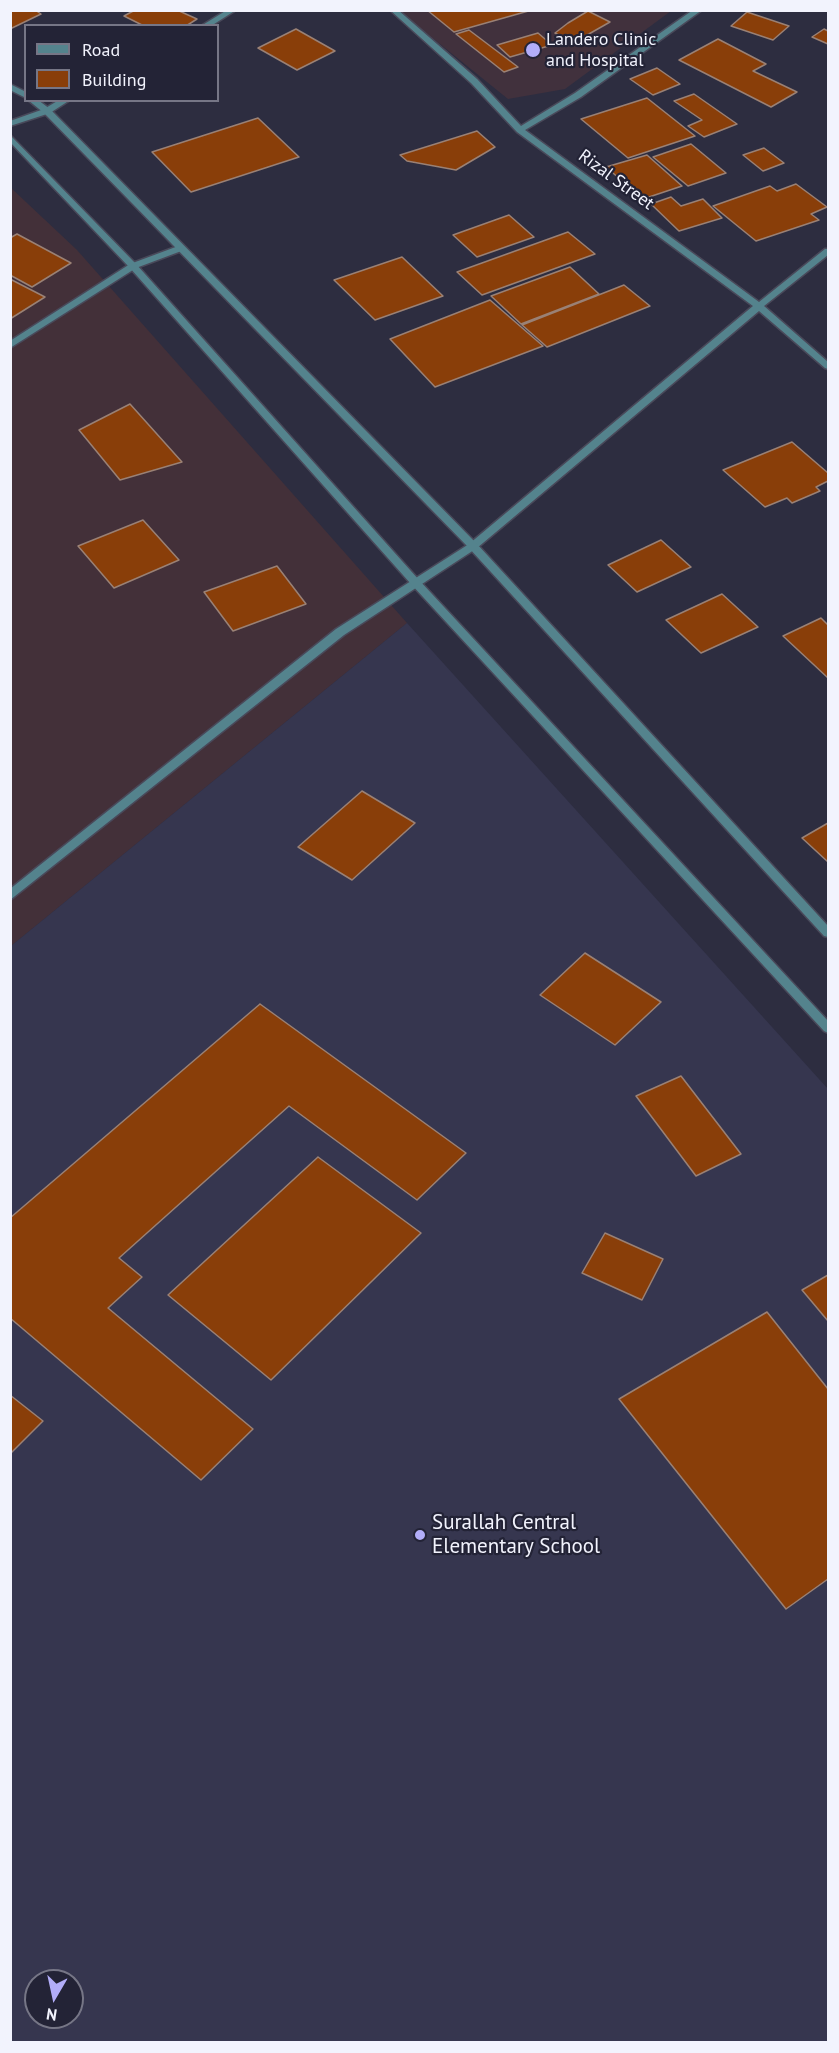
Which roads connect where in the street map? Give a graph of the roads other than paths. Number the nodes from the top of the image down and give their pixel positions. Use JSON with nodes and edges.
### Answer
{"nodes":[{"id":1,"x":233,"y":10,"type":"edge"},
{"id":2,"x":393,"y":10,"type":"edge"},
{"id":3,"x":699,"y":10,"type":"edge"},
{"id":4,"x":208,"y":24,"type":"edge"},
{"id":5,"x":10,"y":86,"type":"edge"},
{"id":6,"x":24,"y":95,"type":"edge"},
{"id":7,"x":35,"y":102,"type":"edge"},
{"id":8,"x":63,"y":102,"type":"edge"},
{"id":9,"x":47,"y":111,"type":"junction"},
{"id":10,"x":10,"y":124,"type":"edge"},
{"id":11,"x":520,"y":130,"type":"junction"},
{"id":12,"x":10,"y":137,"type":"edge"},
{"id":13,"x":181,"y":248,"type":"junction"},
{"id":14,"x":828,"y":252,"type":"edge"},
{"id":15,"x":133,"y":266,"type":"junction"},
{"id":16,"x":759,"y":306,"type":"junction"},
{"id":17,"x":10,"y":345,"type":"edge"},
{"id":18,"x":828,"y":366,"type":"edge"},
{"id":19,"x":473,"y":546,"type":"junction"},
{"id":20,"x":415,"y":582,"type":"junction"},
{"id":21,"x":10,"y":896,"type":"edge"},
{"id":22,"x":828,"y":933,"type":"edge"},
{"id":23,"x":828,"y":1028,"type":"edge"}],
"edges":[{"from":1,"to":4,"type":"street"},
{"from":2,"to":11,"type":"street","name":"Rizal Street"},
{"from":3,"to":11,"type":"street"},
{"from":5,"to":6,"type":"street"},
{"from":7,"to":9,"type":"street"},
{"from":8,"to":9,"type":"street"},
{"from":9,"to":10,"type":"street"},
{"from":9,"to":13,"type":"street"},
{"from":11,"to":16,"type":"street","name":"Rizal Street"},
{"from":12,"to":15,"type":"street"},
{"from":13,"to":15,"type":"street"},
{"from":13,"to":19,"type":"street"},
{"from":14,"to":16,"type":"street"},
{"from":15,"to":17,"type":"street"},
{"from":15,"to":20,"type":"street"},
{"from":16,"to":18,"type":"street","name":"Rizal Street"},
{"from":16,"to":19,"type":"street"},
{"from":19,"to":20,"type":"street"},
{"from":19,"to":22,"type":"street"},
{"from":20,"to":21,"type":"street"},
{"from":20,"to":23,"type":"street"}]}
